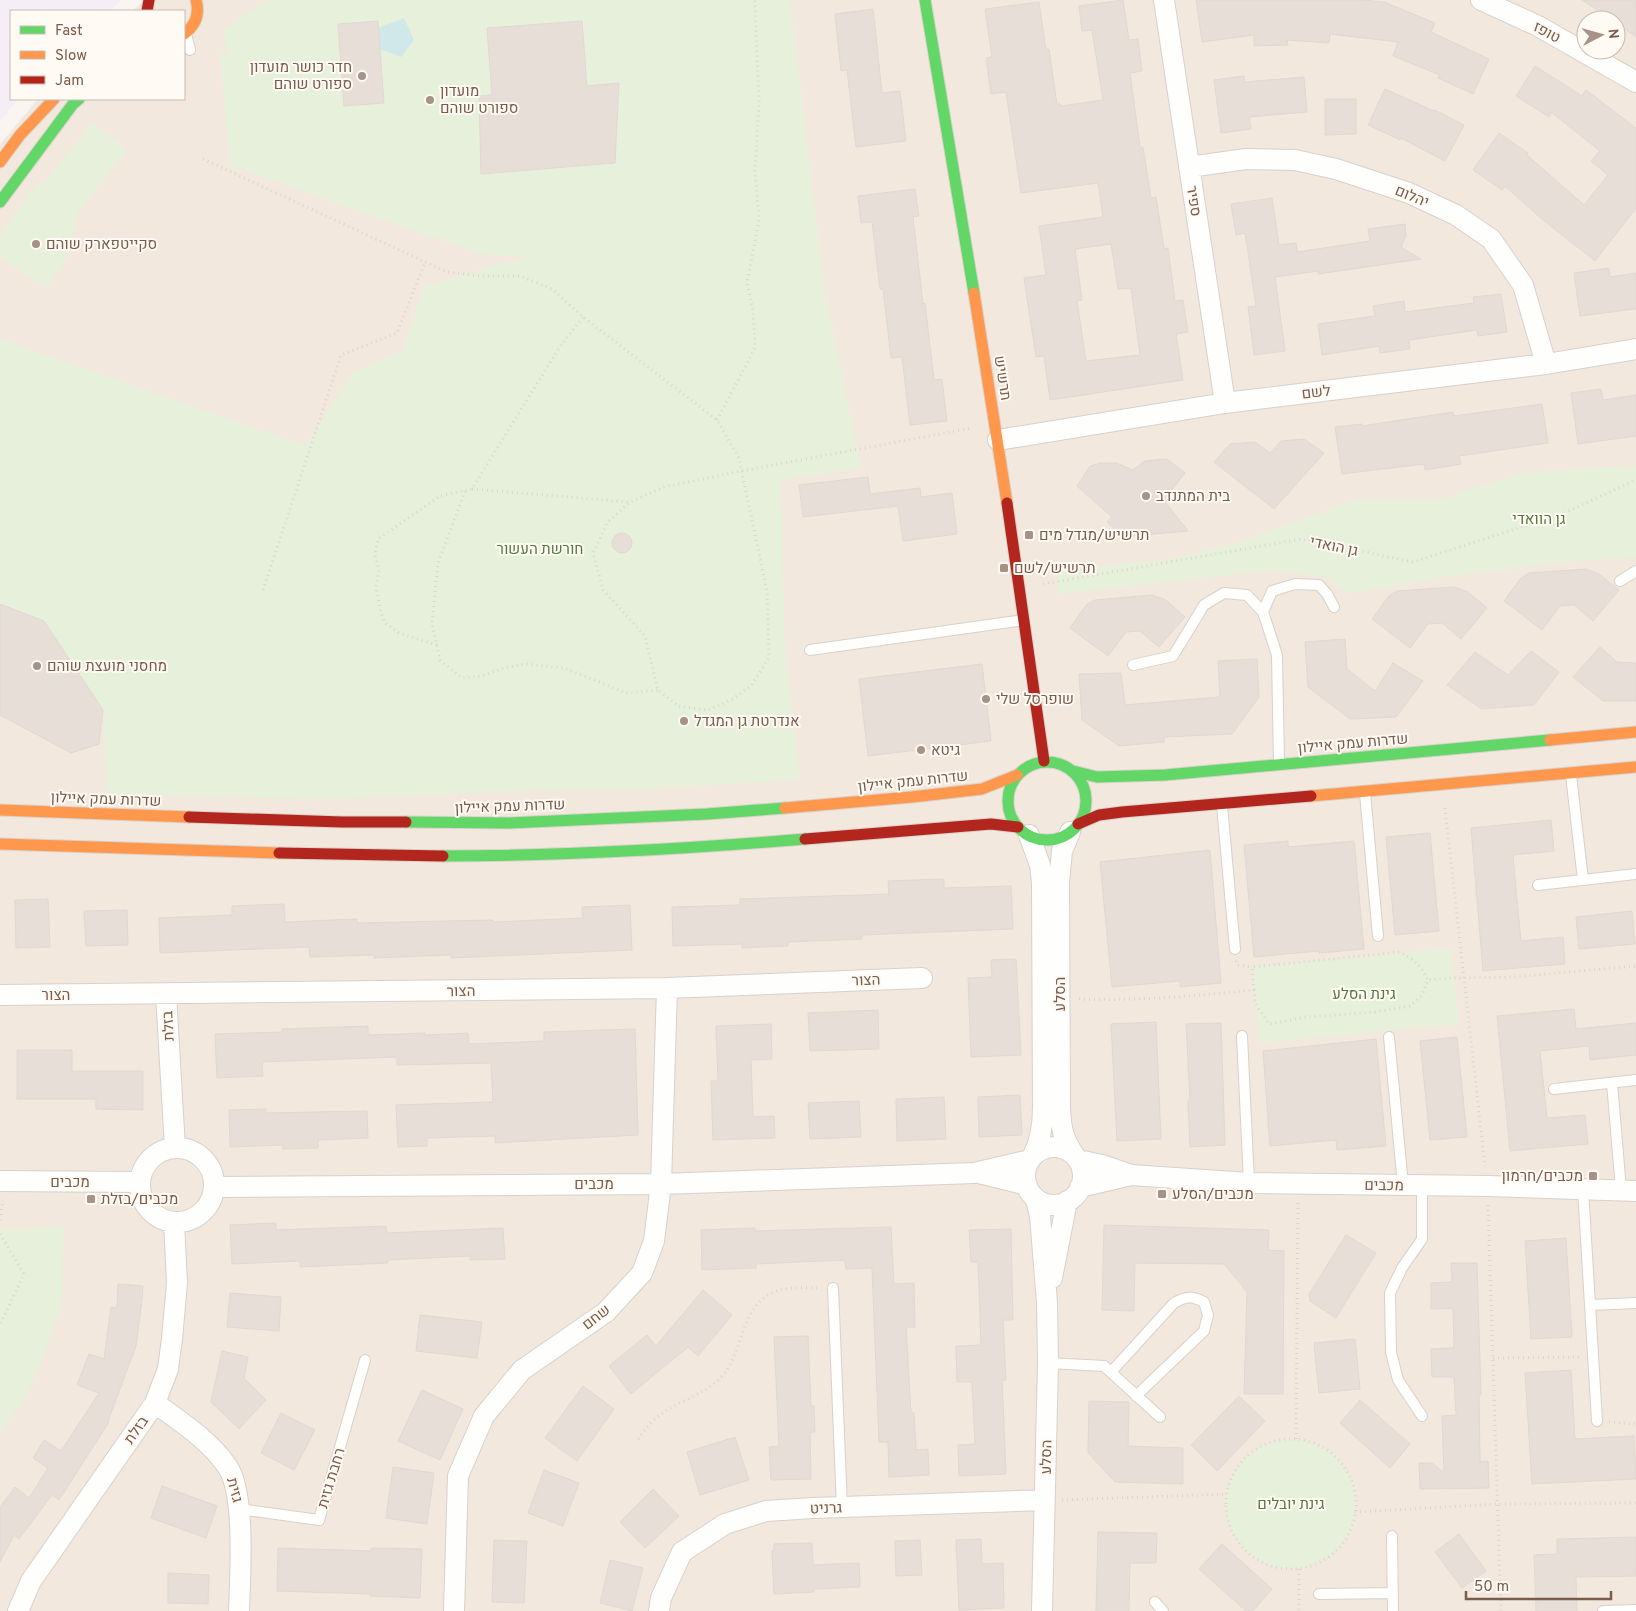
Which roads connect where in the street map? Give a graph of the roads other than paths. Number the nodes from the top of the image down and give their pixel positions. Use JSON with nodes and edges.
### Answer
{"nodes":[{"id":1,"x":925,"y":0,"type":"edge"},
{"id":2,"x":1164,"y":0,"type":"edge"},
{"id":3,"x":1481,"y":0,"type":"edge"},
{"id":4,"x":201,"y":5,"type":"edge"},
{"id":5,"x":185,"y":33,"type":"edge"},
{"id":6,"x":190,"y":50,"type":"dead end"},
{"id":7,"x":1636,"y":82,"type":"edge"},
{"id":8,"x":53,"y":100,"type":"edge"},
{"id":9,"x":78,"y":100,"type":"edge"},
{"id":10,"x":0,"y":162,"type":"edge"},
{"id":11,"x":1189,"y":167,"type":"junction"},
{"id":12,"x":0,"y":202,"type":"edge"},
{"id":13,"x":1636,"y":349,"type":"edge"},
{"id":14,"x":1546,"y":364,"type":"junction"},
{"id":15,"x":1225,"y":403,"type":"junction"},
{"id":16,"x":996,"y":432,"type":"junction"},
{"id":17,"x":1636,"y":571,"type":"edge"},
{"id":18,"x":1620,"y":581,"type":"dead end"},
{"id":19,"x":1334,"y":608,"type":"dead end"},
{"id":20,"x":1263,"y":612,"type":"junction"},
{"id":21,"x":1025,"y":620,"type":"junction"},
{"id":22,"x":810,"y":650,"type":"dead end"},
{"id":23,"x":1133,"y":665,"type":"dead end"},
{"id":24,"x":1636,"y":732,"type":"edge"},
{"id":25,"x":1044,"y":761,"type":"junction"},
{"id":26,"x":1279,"y":764,"type":"junction"},
{"id":27,"x":1636,"y":767,"type":"edge"},
{"id":28,"x":1073,"y":771,"type":"junction"},
{"id":29,"x":1570,"y":773,"type":"junction"},
{"id":30,"x":1017,"y":775,"type":"junction"},
{"id":31,"x":1364,"y":792,"type":"junction"},
{"id":32,"x":1222,"y":804,"type":"junction"},
{"id":33,"x":0,"y":810,"type":"edge"},
{"id":34,"x":1074,"y":828,"type":"junction"},
{"id":35,"x":1023,"y":831,"type":"junction"},
{"id":36,"x":0,"y":844,"type":"edge"},
{"id":37,"x":1636,"y":874,"type":"edge"},
{"id":38,"x":1583,"y":880,"type":"junction"},
{"id":39,"x":1538,"y":886,"type":"dead end"},
{"id":40,"x":1378,"y":936,"type":"dead end"},
{"id":41,"x":1235,"y":949,"type":"dead end"},
{"id":42,"x":922,"y":978,"type":"dead end"},
{"id":43,"x":667,"y":988,"type":"junction"},
{"id":44,"x":166,"y":994,"type":"junction"},
{"id":45,"x":0,"y":995,"type":"edge"},
{"id":46,"x":1242,"y":1036,"type":"dead end"},
{"id":47,"x":1389,"y":1037,"type":"dead end"},
{"id":48,"x":1636,"y":1080,"type":"edge"},
{"id":49,"x":1612,"y":1083,"type":"junction"},
{"id":50,"x":1554,"y":1089,"type":"dead end"},
{"id":51,"x":175,"y":1148,"type":"junction"},
{"id":52,"x":1032,"y":1158,"type":"junction"},
{"id":53,"x":1076,"y":1158,"type":"junction"},
{"id":54,"x":974,"y":1172,"type":"junction"},
{"id":55,"x":1131,"y":1175,"type":"junction"},
{"id":56,"x":0,"y":1181,"type":"edge"},
{"id":57,"x":140,"y":1182,"type":"junction"},
{"id":58,"x":1249,"y":1183,"type":"junction"},
{"id":59,"x":661,"y":1184,"type":"junction"},
{"id":60,"x":1413,"y":1185,"type":"junction"},
{"id":61,"x":214,"y":1188,"type":"junction"},
{"id":62,"x":1583,"y":1189,"type":"junction"},
{"id":63,"x":1628,"y":1191,"type":"edge"},
{"id":64,"x":1031,"y":1192,"type":"junction"},
{"id":65,"x":1074,"y":1194,"type":"junction"},
{"id":66,"x":174,"y":1222,"type":"junction"},
{"id":67,"x":833,"y":1288,"type":"road end"},
{"id":68,"x":1047,"y":1302,"type":"junction"},
{"id":69,"x":1636,"y":1304,"type":"edge"},
{"id":70,"x":1590,"y":1305,"type":"junction"},
{"id":71,"x":365,"y":1360,"type":"dead end"},
{"id":72,"x":1048,"y":1363,"type":"junction"},
{"id":73,"x":1111,"y":1372,"type":"junction"},
{"id":74,"x":1136,"y":1396,"type":"junction"},
{"id":75,"x":155,"y":1403,"type":"junction"},
{"id":76,"x":1422,"y":1416,"type":"dead end"},
{"id":77,"x":1160,"y":1417,"type":"dead end"},
{"id":78,"x":1597,"y":1422,"type":"road end"},
{"id":79,"x":1045,"y":1500,"type":"junction"},
{"id":80,"x":842,"y":1507,"type":"junction"},
{"id":81,"x":240,"y":1509,"type":"junction"},
{"id":82,"x":1392,"y":1536,"type":"dead end"},
{"id":83,"x":1393,"y":1593,"type":"junction"},
{"id":84,"x":1319,"y":1594,"type":"dead end"},
{"id":85,"x":1155,"y":1602,"type":"dead end"},
{"id":86,"x":1636,"y":1610,"type":"edge"},
{"id":87,"x":18,"y":1611,"type":"edge"},
{"id":88,"x":239,"y":1611,"type":"edge"},
{"id":89,"x":454,"y":1611,"type":"edge"},
{"id":90,"x":659,"y":1611,"type":"edge"},
{"id":91,"x":1042,"y":1611,"type":"edge"},
{"id":92,"x":1163,"y":1611,"type":"edge"},
{"id":93,"x":1393,"y":1611,"type":"edge"},
{"id":94,"x":1603,"y":1611,"type":"edge"}],
"edges":[{"from":1,"to":16,"type":"main road","name":"תרשיש"},
{"from":2,"to":11,"type":"street","name":"ספיר"},
{"from":3,"to":7,"type":"street","name":"טופז"},
{"from":4,"to":5,"type":"main road"},
{"from":5,"to":6,"type":"lane"},
{"from":8,"to":10,"type":"main road"},
{"from":9,"to":12,"type":"main road"},
{"from":11,"to":14,"type":"street","name":"יהלום"},
{"from":11,"to":15,"type":"street","name":"ספיר"},
{"from":13,"to":14,"type":"street","name":"לשם"},
{"from":14,"to":15,"type":"street","name":"לשם"},
{"from":15,"to":16,"type":"street","name":"לשם"},
{"from":16,"to":21,"type":"main road","name":"תרשיש"},
{"from":17,"to":18,"type":"lane"},
{"from":19,"to":20,"type":"lane"},
{"from":20,"to":23,"type":"lane"},
{"from":20,"to":26,"type":"lane"},
{"from":21,"to":22,"type":"lane"},
{"from":21,"to":25,"type":"main road","name":"תרשיש"},
{"from":24,"to":26,"type":"main road","name":"שדרות עמק איילון"},
{"from":25,"to":28,"type":"main road"},
{"from":25,"to":30,"type":"main road"},
{"from":26,"to":28,"type":"main road","name":"שדרות עמק איילון"},
{"from":27,"to":29,"type":"main road"},
{"from":28,"to":34,"type":"main road"},
{"from":29,"to":31,"type":"main road"},
{"from":29,"to":38,"type":"lane"},
{"from":30,"to":33,"type":"main road","name":"שדרות עמק איילון"},
{"from":30,"to":35,"type":"main road"},
{"from":31,"to":32,"type":"main road"},
{"from":31,"to":40,"type":"lane"},
{"from":32,"to":34,"type":"main road"},
{"from":32,"to":41,"type":"lane"},
{"from":34,"to":35,"type":"main road"},
{"from":34,"to":53,"type":"street","name":"הסלע"},
{"from":35,"to":36,"type":"main road"},
{"from":35,"to":52,"type":"street","name":"הסלע"},
{"from":37,"to":38,"type":"lane"},
{"from":38,"to":39,"type":"lane"},
{"from":42,"to":43,"type":"street","name":"הצור"},
{"from":43,"to":44,"type":"street","name":"הצור"},
{"from":43,"to":59,"type":"street","name":"שחם"},
{"from":44,"to":45,"type":"street","name":"הצור"},
{"from":44,"to":51,"type":"street","name":"בזלת"},
{"from":46,"to":58,"type":"lane"},
{"from":47,"to":60,"type":"lane"},
{"from":48,"to":49,"type":"lane"},
{"from":49,"to":50,"type":"lane"},
{"from":49,"to":63,"type":"lane"},
{"from":51,"to":57,"type":"street"},
{"from":51,"to":61,"type":"street"},
{"from":52,"to":53,"type":"street"},
{"from":52,"to":54,"type":"street","name":"מכבים"},
{"from":52,"to":64,"type":"street"},
{"from":53,"to":55,"type":"street","name":"מכבים"},
{"from":53,"to":65,"type":"street"},
{"from":54,"to":59,"type":"street","name":"מכבים"},
{"from":54,"to":64,"type":"street","name":"מכבים"},
{"from":55,"to":58,"type":"street","name":"מכבים"},
{"from":55,"to":65,"type":"street","name":"מכבים"},
{"from":56,"to":57,"type":"street","name":"מכבים"},
{"from":57,"to":66,"type":"street"},
{"from":58,"to":60,"type":"street","name":"מכבים"},
{"from":59,"to":61,"type":"street","name":"מכבים"},
{"from":59,"to":89,"type":"street","name":"שחם"},
{"from":60,"to":62,"type":"street","name":"מכבים"},
{"from":60,"to":76,"type":"lane"},
{"from":61,"to":66,"type":"street"},
{"from":62,"to":63,"type":"street","name":"מכבים"},
{"from":62,"to":70,"type":"lane"},
{"from":64,"to":65,"type":"street"},
{"from":64,"to":68,"type":"street","name":"הסלע"},
{"from":65,"to":68,"type":"street","name":"הסלע"},
{"from":66,"to":75,"type":"street","name":"בזלת"},
{"from":67,"to":80,"type":"lane"},
{"from":68,"to":72,"type":"street","name":"הסלע"},
{"from":69,"to":70,"type":"lane"},
{"from":70,"to":78,"type":"lane"},
{"from":71,"to":81,"type":"lane","name":"רחבת גזית"},
{"from":72,"to":73,"type":"lane"},
{"from":72,"to":79,"type":"street","name":"הסלע"},
{"from":73,"to":74,"type":"lane"},
{"from":73,"to":74,"type":"lane"},
{"from":74,"to":77,"type":"lane"},
{"from":75,"to":81,"type":"street","name":"גזית"},
{"from":75,"to":87,"type":"street","name":"בזלת"},
{"from":79,"to":80,"type":"street","name":"גרניט"},
{"from":79,"to":91,"type":"street","name":"הסלע"},
{"from":80,"to":90,"type":"street","name":"גרניט"},
{"from":81,"to":88,"type":"street","name":"גזית"},
{"from":82,"to":83,"type":"lane"},
{"from":83,"to":84,"type":"lane"},
{"from":83,"to":93,"type":"lane"},
{"from":85,"to":92,"type":"lane"},
{"from":86,"to":94,"type":"lane"}]}
